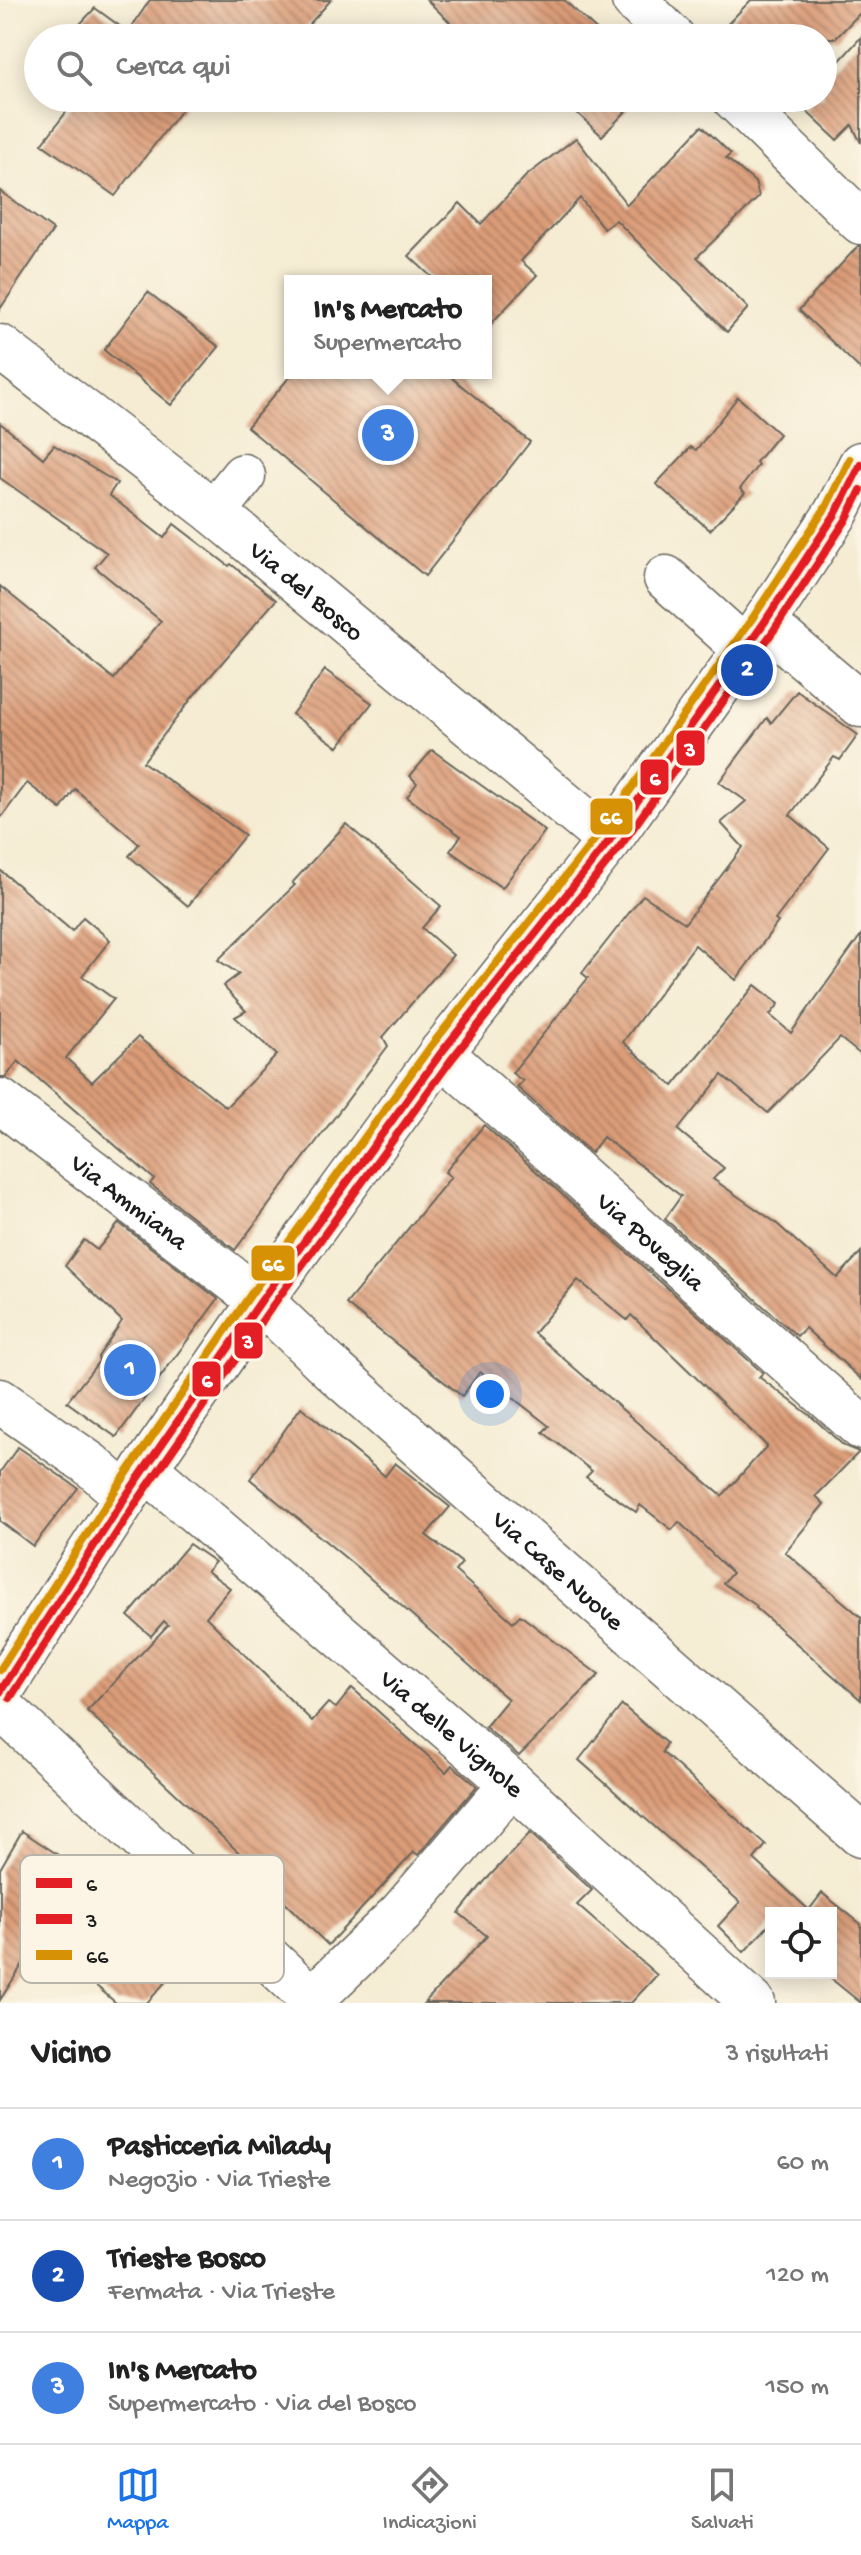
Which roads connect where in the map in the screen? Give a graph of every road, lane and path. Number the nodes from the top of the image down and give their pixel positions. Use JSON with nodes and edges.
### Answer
{"nodes":[{"id":1,"x":634,"y":0,"type":"edge"},
{"id":2,"x":659,"y":24,"type":"edge"},
{"id":3,"x":748,"y":112,"type":"edge"},
{"id":4,"x":861,"y":222,"type":"edge"},
{"id":5,"x":0,"y":347,"type":"edge"},
{"id":6,"x":861,"y":464,"type":"edge"},
{"id":7,"x":243,"y":476,"type":"dead end"},
{"id":8,"x":214,"y":512,"type":"junction"},
{"id":9,"x":666,"y":578,"type":"dead end"},
{"id":10,"x":755,"y":636,"type":"junction"},
{"id":11,"x":861,"y":705,"type":"edge"},
{"id":12,"x":609,"y":841,"type":"junction"},
{"id":13,"x":441,"y":1053,"type":"junction"},
{"id":14,"x":0,"y":1101,"type":"edge"},
{"id":15,"x":261,"y":1301,"type":"junction"},
{"id":16,"x":0,"y":1401,"type":"edge"},
{"id":17,"x":861,"y":1427,"type":"edge"},
{"id":18,"x":136,"y":1482,"type":"junction"},
{"id":19,"x":0,"y":1692,"type":"edge"},
{"id":20,"x":0,"y":1706,"type":"edge"},
{"id":21,"x":512,"y":1783,"type":"junction"},
{"id":22,"x":861,"y":1835,"type":"edge"},
{"id":23,"x":157,"y":1855,"type":"edge"},
{"id":24,"x":284,"y":1975,"type":"edge"},
{"id":25,"x":312,"y":2002,"type":"edge"},
{"id":26,"x":753,"y":2003,"type":"edge"}],
"edges":[{"from":1,"to":2,"type":"street"},
{"from":3,"to":4,"type":"street"},
{"from":5,"to":8,"type":"street","name":"Via del Bosco"},
{"from":6,"to":10,"type":"street"},
{"from":7,"to":8,"type":"street"},
{"from":8,"to":12,"type":"street","name":"Via del Bosco"},
{"from":9,"to":10,"type":"street"},
{"from":10,"to":11,"type":"street"},
{"from":10,"to":12,"type":"street"},
{"from":12,"to":13,"type":"street"},
{"from":13,"to":15,"type":"street"},
{"from":13,"to":17,"type":"street","name":"Via Poveglia"},
{"from":14,"to":15,"type":"street","name":"Via Ammiana"},
{"from":15,"to":18,"type":"street"},
{"from":15,"to":22,"type":"street","name":"Via Case Nuove"},
{"from":16,"to":18,"type":"street","name":"Via delle Vignole"},
{"from":18,"to":19,"type":"street"},
{"from":18,"to":21,"type":"street","name":"Via delle Vignole"},
{"from":20,"to":23,"type":"street"},
{"from":21,"to":25,"type":"street"},
{"from":21,"to":26,"type":"street","name":"Via delle Vignole"},
{"from":24,"to":25,"type":"street"}]}
